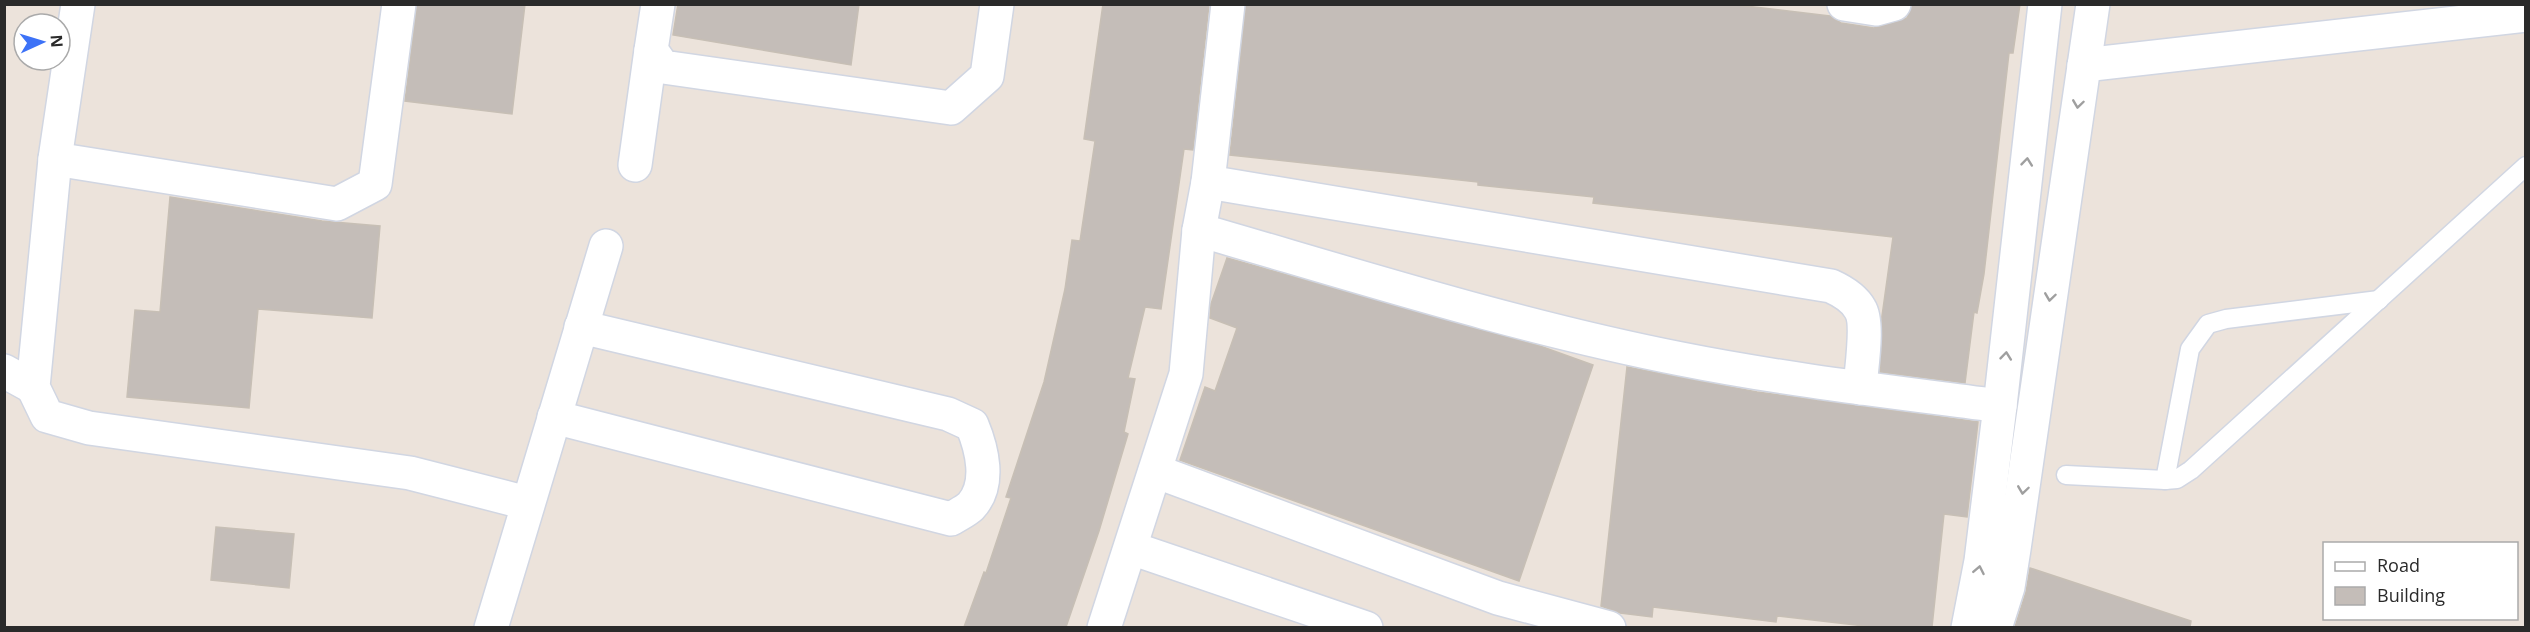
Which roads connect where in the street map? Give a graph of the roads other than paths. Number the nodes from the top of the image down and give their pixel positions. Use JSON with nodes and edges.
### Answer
{"nodes":[{"id":1,"x":78,"y":4,"type":"edge"},
{"id":2,"x":399,"y":4,"type":"edge"},
{"id":3,"x":658,"y":4,"type":"edge"},
{"id":4,"x":997,"y":4,"type":"edge"},
{"id":5,"x":1228,"y":4,"type":"edge"},
{"id":6,"x":1844,"y":4,"type":"edge"},
{"id":7,"x":1894,"y":4,"type":"edge"},
{"id":8,"x":2045,"y":4,"type":"edge"},
{"id":9,"x":2093,"y":4,"type":"edge"},
{"id":10,"x":2526,"y":15,"type":"edge"},
{"id":11,"x":651,"y":50,"type":"junction"},
{"id":12,"x":2084,"y":66,"type":"junction"},
{"id":13,"x":55,"y":159,"type":"junction"},
{"id":14,"x":635,"y":165,"type":"dead end"},
{"id":15,"x":2526,"y":166,"type":"edge"},
{"id":16,"x":1208,"y":182,"type":"junction"},
{"id":17,"x":1199,"y":230,"type":"junction"},
{"id":18,"x":606,"y":246,"type":"dead end"},
{"id":19,"x":2379,"y":300,"type":"junction"},
{"id":20,"x":581,"y":327,"type":"junction"},
{"id":21,"x":4,"y":371,"type":"edge"},
{"id":22,"x":33,"y":387,"type":"junction"},
{"id":23,"x":1860,"y":388,"type":"junction"},
{"id":24,"x":2000,"y":406,"type":"junction"},
{"id":25,"x":554,"y":417,"type":"junction"},
{"id":26,"x":1155,"y":471,"type":"junction"},
{"id":27,"x":2066,"y":475,"type":"dead end"},
{"id":28,"x":2165,"y":480,"type":"junction"},
{"id":29,"x":527,"y":503,"type":"junction"},
{"id":30,"x":1131,"y":548,"type":"junction"},
{"id":31,"x":491,"y":627,"type":"edge"},
{"id":32,"x":1104,"y":627,"type":"edge"},
{"id":33,"x":1366,"y":627,"type":"edge"},
{"id":34,"x":1609,"y":627,"type":"edge"},
{"id":35,"x":1968,"y":627,"type":"edge"},
{"id":36,"x":1995,"y":627,"type":"edge"}],
"edges":[{"from":1,"to":13,"type":"street"},
{"from":2,"to":13,"type":"street"},
{"from":3,"to":11,"type":"street"},
{"from":4,"to":11,"type":"street"},
{"from":5,"to":16,"type":"street"},
{"from":6,"to":7,"type":"street"},
{"from":24,"to":8,"type":"street","one_way":true},
{"from":9,"to":12,"type":"street"},
{"from":10,"to":12,"type":"street"},
{"from":11,"to":14,"type":"street"},
{"from":12,"to":36,"type":"street","one_way":true},
{"from":13,"to":22,"type":"street"},
{"from":15,"to":19,"type":"lane"},
{"from":16,"to":17,"type":"street"},
{"from":16,"to":23,"type":"street"},
{"from":17,"to":23,"type":"street"},
{"from":17,"to":26,"type":"street"},
{"from":18,"to":20,"type":"street"},
{"from":19,"to":28,"type":"lane"},
{"from":19,"to":28,"type":"lane"},
{"from":20,"to":25,"type":"street"},
{"from":20,"to":25,"type":"street"},
{"from":21,"to":22,"type":"street"},
{"from":22,"to":29,"type":"street"},
{"from":23,"to":24,"type":"street"},
{"from":35,"to":24,"type":"street","one_way":true},
{"from":25,"to":29,"type":"street"},
{"from":26,"to":30,"type":"street"},
{"from":26,"to":34,"type":"street"},
{"from":27,"to":28,"type":"lane"},
{"from":29,"to":31,"type":"street"},
{"from":30,"to":32,"type":"street"},
{"from":30,"to":33,"type":"street"}]}
